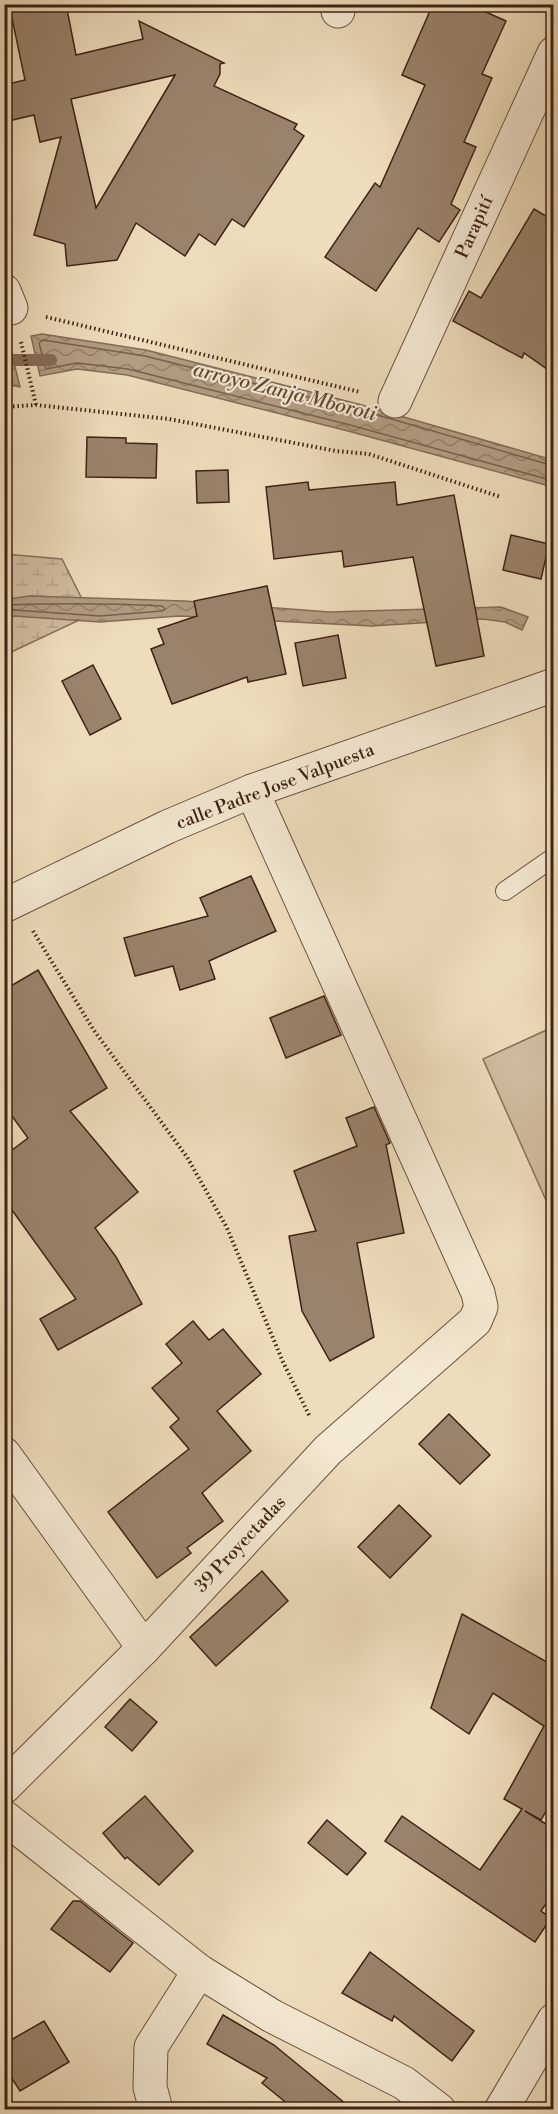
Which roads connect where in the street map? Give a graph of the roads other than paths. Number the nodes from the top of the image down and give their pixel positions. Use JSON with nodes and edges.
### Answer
{"nodes":[{"id":1,"x":554,"y":53,"type":"edge"},
{"id":2,"x":396,"y":400,"type":"road end"},
{"id":3,"x":554,"y":685,"type":"edge"},
{"id":4,"x":252,"y":791,"type":"junction"},
{"id":5,"x":554,"y":857,"type":"edge"},
{"id":6,"x":505,"y":891,"type":"dead end"},
{"id":7,"x":9,"y":903,"type":"edge"},
{"id":8,"x":4,"y":1454,"type":"edge"},
{"id":9,"x":144,"y":1648,"type":"junction"},
{"id":10,"x":4,"y":1787,"type":"edge"},
{"id":11,"x":4,"y":1816,"type":"edge"},
{"id":12,"x":199,"y":1971,"type":"junction"},
{"id":13,"x":554,"y":2020,"type":"edge"},
{"id":14,"x":156,"y":2109,"type":"edge"},
{"id":15,"x":439,"y":2109,"type":"edge"},
{"id":16,"x":501,"y":2109,"type":"edge"}],
"edges":[{"from":1,"to":2,"type":"street","name":"Parapití"},
{"from":3,"to":4,"type":"street","name":"calle Padre Jose Valpuesta"},
{"from":4,"to":7,"type":"street","name":"calle Padre Jose Valpuesta"},
{"from":4,"to":9,"type":"street","name":"39 Proyectadas"},
{"from":5,"to":6,"type":"lane"},
{"from":8,"to":9,"type":"street"},
{"from":9,"to":10,"type":"street","name":"39 Proyectadas"},
{"from":11,"to":12,"type":"street"},
{"from":12,"to":14,"type":"street"},
{"from":12,"to":15,"type":"street"},
{"from":13,"to":16,"type":"street"}]}
